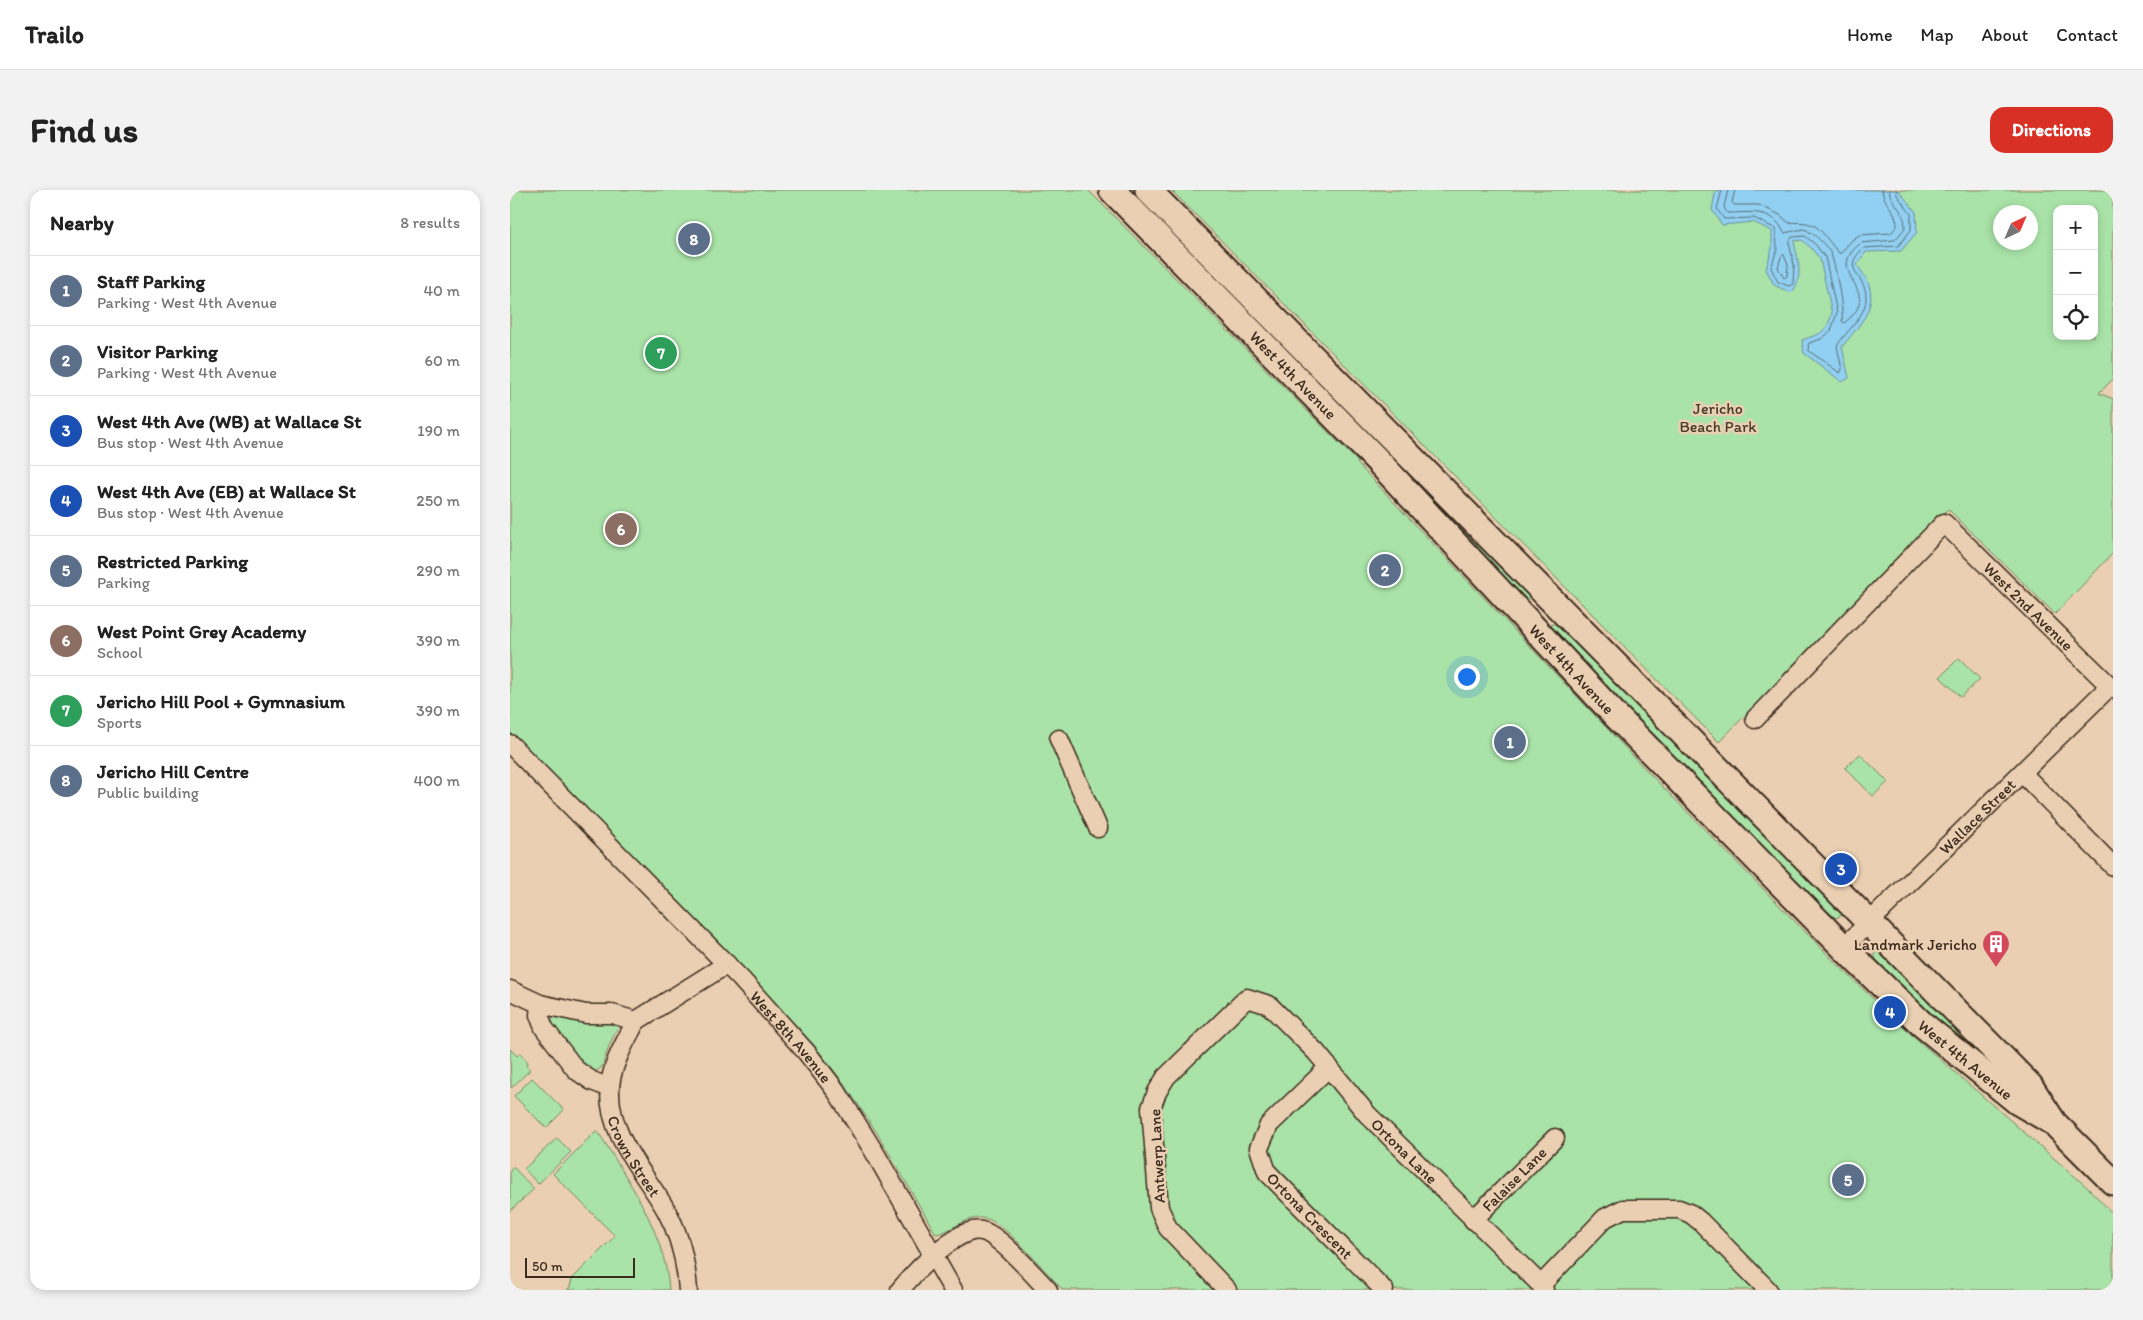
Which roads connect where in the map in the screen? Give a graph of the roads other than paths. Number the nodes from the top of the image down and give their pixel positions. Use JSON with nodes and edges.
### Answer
{"nodes":[{"id":1,"x":1112,"y":190,"type":"edge"},
{"id":2,"x":1148,"y":190,"type":"edge"},
{"id":3,"x":2111,"y":688,"type":"edge"},
{"id":4,"x":1755,"y":718,"type":"dead end"},
{"id":5,"x":1059,"y":739,"type":"dead end"},
{"id":6,"x":510,"y":744,"type":"edge"},
{"id":7,"x":2022,"y":773,"type":"junction"},
{"id":8,"x":1098,"y":828,"type":"dead end"},
{"id":9,"x":2113,"y":866,"type":"edge"},
{"id":10,"x":1869,"y":922,"type":"junction"},
{"id":11,"x":1844,"y":948,"type":"junction"},
{"id":12,"x":727,"y":964,"type":"junction"},
{"id":13,"x":510,"y":990,"type":"edge"},
{"id":14,"x":540,"y":1004,"type":"junction"},
{"id":15,"x":1269,"y":1005,"type":"joint"},
{"id":16,"x":636,"y":1021,"type":"junction"},
{"id":17,"x":1328,"y":1067,"type":"junction"},
{"id":18,"x":610,"y":1088,"type":"junction"},
{"id":19,"x":2054,"y":1122,"type":"junction"},
{"id":20,"x":1555,"y":1138,"type":"dead end"},
{"id":21,"x":2113,"y":1182,"type":"edge"},
{"id":22,"x":1473,"y":1220,"type":"junction"},
{"id":23,"x":933,"y":1254,"type":"junction"},
{"id":24,"x":1542,"y":1287,"type":"edge"},
{"id":25,"x":688,"y":1290,"type":"edge"},
{"id":26,"x":900,"y":1290,"type":"edge"},
{"id":27,"x":953,"y":1290,"type":"edge"},
{"id":28,"x":1048,"y":1290,"type":"edge"},
{"id":29,"x":1227,"y":1290,"type":"edge"},
{"id":30,"x":1384,"y":1290,"type":"edge"},
{"id":31,"x":1768,"y":1290,"type":"edge"}],
"edges":[{"from":1,"to":11,"type":"main road","name":"West 4th Avenue"},
{"from":2,"to":10,"type":"main road","name":"West 4th Avenue"},
{"from":3,"to":4,"type":"street","name":"West 2nd Avenue"},
{"from":3,"to":7,"type":"street","name":"Wallace Street"},
{"from":5,"to":8,"type":"street"},
{"from":6,"to":12,"type":"street","name":"West 8th Avenue"},
{"from":7,"to":9,"type":"street"},
{"from":7,"to":10,"type":"street","name":"Wallace Street"},
{"from":10,"to":11,"type":"street","name":"Wallace Street"},
{"from":10,"to":19,"type":"main road","name":"West 4th Avenue"},
{"from":11,"to":19,"type":"main road","name":"West 4th Avenue"},
{"from":12,"to":16,"type":"street"},
{"from":12,"to":23,"type":"street","name":"West 8th Avenue"},
{"from":13,"to":14,"type":"street"},
{"from":14,"to":16,"type":"street"},
{"from":14,"to":18,"type":"street"},
{"from":15,"to":17,"type":"street","name":"Ortona Lane"},
{"from":15,"to":29,"type":"street","name":"Antwerp Lane"},
{"from":16,"to":18,"type":"street","name":"Crown Street"},
{"from":17,"to":22,"type":"street","name":"Ortona Lane"},
{"from":17,"to":30,"type":"street","name":"Ortona Crescent"},
{"from":18,"to":25,"type":"street","name":"Crown Street"},
{"from":19,"to":21,"type":"main road","name":"West 4th Avenue"},
{"from":20,"to":22,"type":"street","name":"Falaise Lane"},
{"from":22,"to":24,"type":"street","name":"Ortona Lane"},
{"from":23,"to":26,"type":"street"},
{"from":23,"to":27,"type":"street","name":"West 8th Avenue"},
{"from":23,"to":28,"type":"street"},
{"from":24,"to":31,"type":"street"}]}
